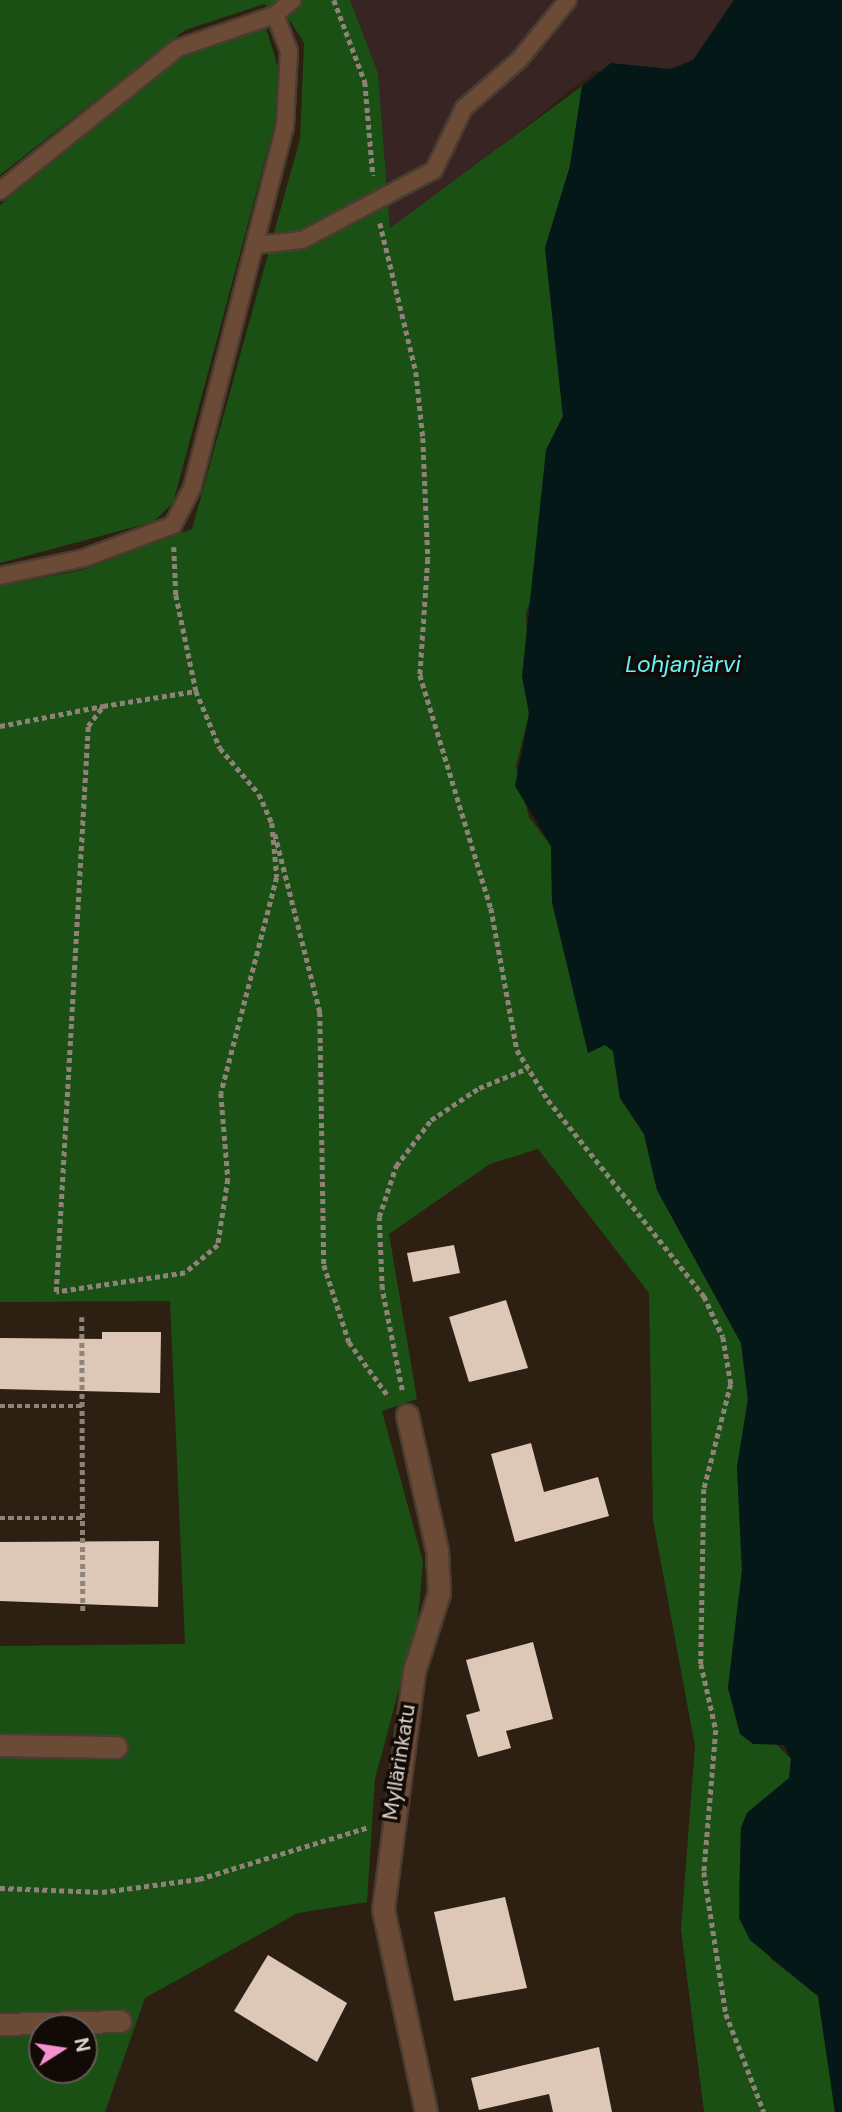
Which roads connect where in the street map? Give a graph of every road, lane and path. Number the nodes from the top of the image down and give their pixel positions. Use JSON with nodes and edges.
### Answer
{"nodes":[{"id":1,"x":292,"y":0,"type":"edge"},
{"id":2,"x":334,"y":0,"type":"edge"},
{"id":3,"x":568,"y":0,"type":"edge"},
{"id":4,"x":275,"y":15,"type":"junction"},
{"id":5,"x":0,"y":191,"type":"edge"},
{"id":6,"x":376,"y":205,"type":"junction"},
{"id":7,"x":256,"y":245,"type":"junction"},
{"id":8,"x":173,"y":525,"type":"junction"},
{"id":9,"x":0,"y":576,"type":"edge"},
{"id":10,"x":196,"y":691,"type":"junction"},
{"id":11,"x":103,"y":706,"type":"junction"},
{"id":12,"x":0,"y":726,"type":"edge"},
{"id":13,"x":272,"y":823,"type":"junction"},
{"id":14,"x":528,"y":1068,"type":"junction"},
{"id":15,"x":82,"y":1317,"type":"dead end"},
{"id":16,"x":0,"y":1406,"type":"edge"},
{"id":17,"x":83,"y":1406,"type":"junction"},
{"id":18,"x":407,"y":1415,"type":"junction"},
{"id":19,"x":0,"y":1518,"type":"edge"},
{"id":20,"x":83,"y":1518,"type":"junction"},
{"id":21,"x":83,"y":1611,"type":"dead end"},
{"id":22,"x":0,"y":1745,"type":"edge"},
{"id":23,"x":116,"y":1747,"type":"dead end"},
{"id":24,"x":390,"y":1820,"type":"junction"},
{"id":25,"x":0,"y":1888,"type":"edge"},
{"id":26,"x":120,"y":2021,"type":"dead end"},
{"id":27,"x":0,"y":2024,"type":"edge"},
{"id":28,"x":426,"y":2112,"type":"edge"},
{"id":29,"x":764,"y":2112,"type":"edge"}],
"edges":[{"from":1,"to":4,"type":"lane"},
{"from":2,"to":6,"type":"path"},
{"from":3,"to":6,"type":"lane"},
{"from":4,"to":5,"type":"lane"},
{"from":4,"to":7,"type":"lane"},
{"from":6,"to":7,"type":"lane"},
{"from":6,"to":14,"type":"path"},
{"from":7,"to":8,"type":"lane"},
{"from":8,"to":9,"type":"lane"},
{"from":8,"to":10,"type":"path"},
{"from":10,"to":11,"type":"path"},
{"from":10,"to":13,"type":"path"},
{"from":11,"to":12,"type":"path"},
{"from":11,"to":13,"type":"path"},
{"from":13,"to":18,"type":"path"},
{"from":14,"to":18,"type":"path"},
{"from":14,"to":29,"type":"path"},
{"from":15,"to":17,"type":"path"},
{"from":16,"to":17,"type":"path"},
{"from":17,"to":20,"type":"path"},
{"from":18,"to":24,"type":"street","name":"Myllärinkatu"},
{"from":19,"to":20,"type":"path"},
{"from":20,"to":21,"type":"path"},
{"from":22,"to":23,"type":"street"},
{"from":24,"to":25,"type":"path"},
{"from":24,"to":28,"type":"street","name":"Myllärinkatu"},
{"from":26,"to":27,"type":"street"}]}
